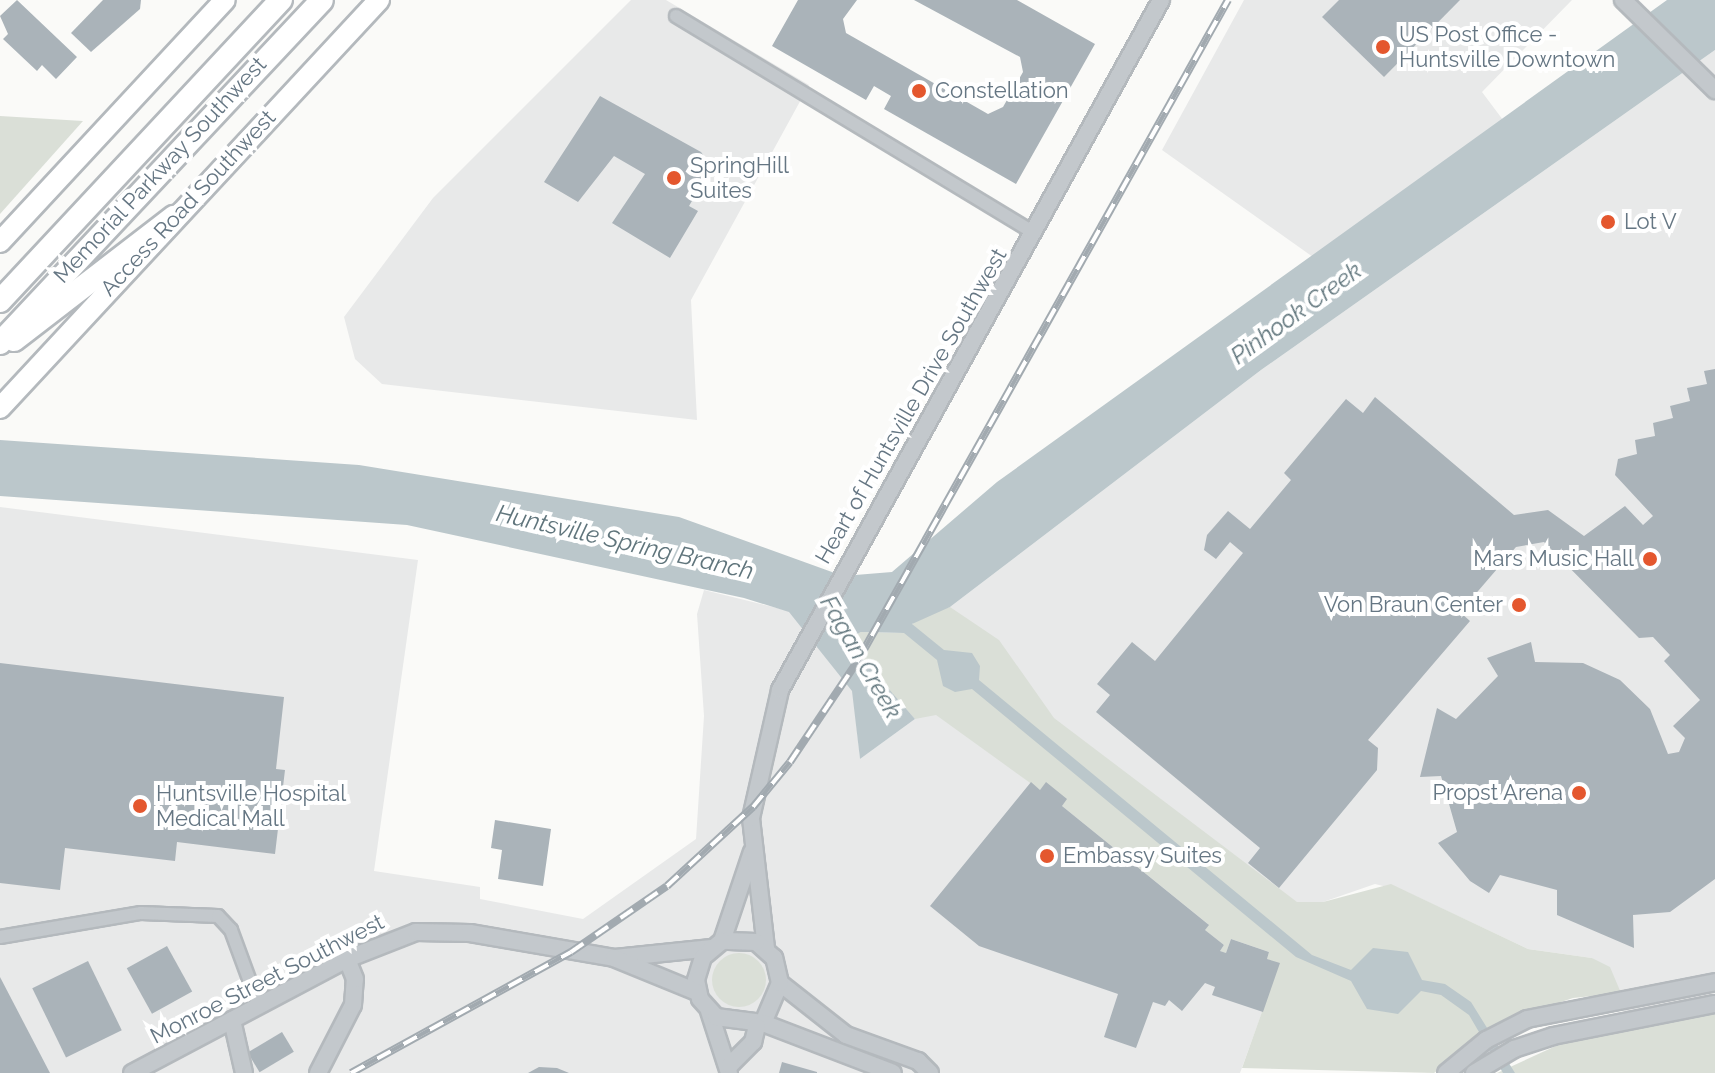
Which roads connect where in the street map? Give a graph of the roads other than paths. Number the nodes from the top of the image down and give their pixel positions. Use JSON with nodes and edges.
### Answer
{"nodes":[{"id":1,"x":225,"y":0,"type":"edge"},
{"id":2,"x":281,"y":0,"type":"edge"},
{"id":3,"x":322,"y":0,"type":"edge"},
{"id":4,"x":379,"y":0,"type":"edge"},
{"id":5,"x":1161,"y":0,"type":"edge"},
{"id":6,"x":1623,"y":0,"type":"edge"},
{"id":7,"x":676,"y":16,"type":"dead end"},
{"id":8,"x":1710,"y":85,"type":"edge"},
{"id":9,"x":174,"y":217,"type":"junction"},
{"id":10,"x":1035,"y":233,"type":"junction"},
{"id":11,"x":0,"y":242,"type":"edge"},
{"id":12,"x":0,"y":301,"type":"edge"},
{"id":13,"x":0,"y":343,"type":"edge"},
{"id":14,"x":0,"y":350,"type":"edge"},
{"id":15,"x":4,"y":403,"type":"edge"},
{"id":16,"x":752,"y":851,"type":"junction"},
{"id":17,"x":0,"y":937,"type":"edge"},
{"id":18,"x":716,"y":944,"type":"junction"},
{"id":19,"x":766,"y":948,"type":"junction"},
{"id":20,"x":614,"y":958,"type":"junction"},
{"id":21,"x":347,"y":959,"type":"junction"},
{"id":22,"x":1715,"y":982,"type":"edge"},
{"id":23,"x":780,"y":983,"type":"junction"},
{"id":24,"x":697,"y":992,"type":"junction"},
{"id":25,"x":1715,"y":1004,"type":"edge"},
{"id":26,"x":259,"y":1006,"type":"junction"},
{"id":27,"x":709,"y":1011,"type":"junction"},
{"id":28,"x":232,"y":1020,"type":"junction"},
{"id":29,"x":760,"y":1025,"type":"junction"},
{"id":30,"x":730,"y":1069,"type":"edge"},
{"id":31,"x":1475,"y":1072,"type":"edge"},
{"id":32,"x":132,"y":1073,"type":"edge"},
{"id":33,"x":244,"y":1073,"type":"edge"},
{"id":34,"x":318,"y":1073,"type":"edge"},
{"id":35,"x":893,"y":1073,"type":"edge"},
{"id":36,"x":930,"y":1073,"type":"edge"},
{"id":37,"x":1446,"y":1073,"type":"edge"}],
"edges":[{"from":1,"to":11,"type":"highway"},
{"from":2,"to":12,"type":"highway","name":"Memorial Parkway Southwest"},
{"from":3,"to":13,"type":"highway","name":"Memorial Parkway Southwest"},
{"from":4,"to":9,"type":"highway","name":"Access Road Southwest"},
{"from":5,"to":10,"type":"street","name":"Heart of Huntsville Drive Southwest"},
{"from":6,"to":8,"type":"street"},
{"from":7,"to":10,"type":"street"},
{"from":9,"to":14,"type":"highway"},
{"from":9,"to":15,"type":"highway","name":"Access Road Southwest"},
{"from":10,"to":16,"type":"street","name":"Heart of Huntsville Drive Southwest"},
{"from":16,"to":18,"type":"street","name":"Heart of Huntsville Drive Southwest"},
{"from":16,"to":19,"type":"street","name":"Heart of Huntsville Drive Southwest"},
{"from":17,"to":26,"type":"street"},
{"from":18,"to":19,"type":"street","name":"Monroe Street Southwest"},
{"from":18,"to":20,"type":"street","name":"Monroe Street Southwest"},
{"from":18,"to":24,"type":"street"},
{"from":19,"to":23,"type":"street"},
{"from":20,"to":21,"type":"street","name":"Monroe Street Southwest"},
{"from":20,"to":24,"type":"street","name":"Monroe Street Southwest"},
{"from":21,"to":26,"type":"street","name":"Monroe Street Southwest"},
{"from":21,"to":34,"type":"street"},
{"from":22,"to":37,"type":"street"},
{"from":23,"to":29,"type":"street"},
{"from":23,"to":36,"type":"street"},
{"from":24,"to":27,"type":"street"},
{"from":25,"to":31,"type":"street"},
{"from":26,"to":28,"type":"street","name":"Monroe Street Southwest"},
{"from":27,"to":29,"type":"street"},
{"from":27,"to":30,"type":"street"},
{"from":28,"to":32,"type":"street","name":"Monroe Street Southwest"},
{"from":28,"to":33,"type":"street"},
{"from":29,"to":30,"type":"street"},
{"from":29,"to":35,"type":"street"}]}
